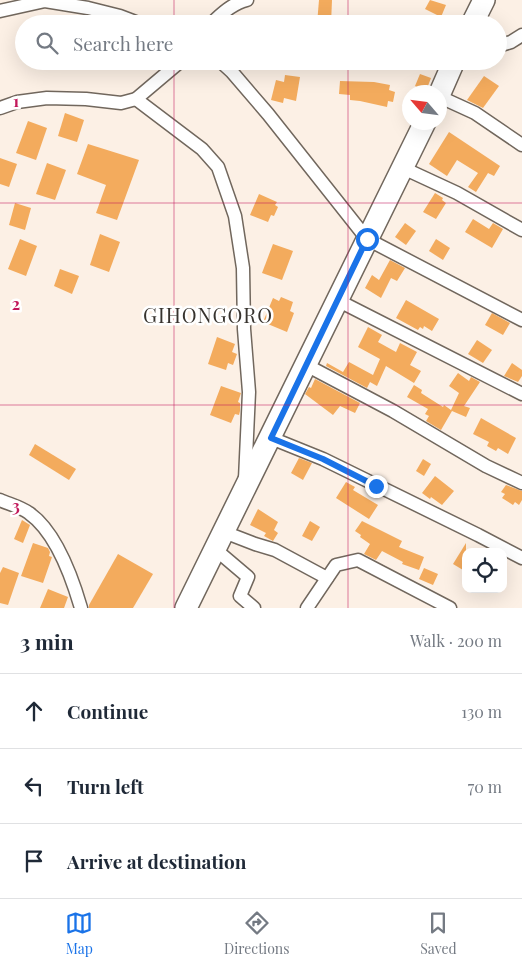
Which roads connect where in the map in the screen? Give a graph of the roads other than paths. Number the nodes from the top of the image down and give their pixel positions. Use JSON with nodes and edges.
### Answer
{"nodes":[{"id":1,"x":247,"y":0,"type":"edge"},
{"id":2,"x":484,"y":0,"type":"edge"},
{"id":3,"x":0,"y":11,"type":"edge"},
{"id":4,"x":111,"y":15,"type":"edge"},
{"id":5,"x":220,"y":15,"type":"edge"},
{"id":6,"x":476,"y":15,"type":"edge"},
{"id":7,"x":517,"y":39,"type":"edge"},
{"id":8,"x":522,"y":51,"type":"edge"},
{"id":9,"x":170,"y":70,"type":"edge"},
{"id":10,"x":230,"y":70,"type":"edge"},
{"id":11,"x":450,"y":70,"type":"edge"},
{"id":12,"x":444,"y":85,"type":"edge"},
{"id":13,"x":136,"y":99,"type":"junction"},
{"id":14,"x":447,"y":99,"type":"edge"},
{"id":15,"x":0,"y":108,"type":"edge"},
{"id":16,"x":421,"y":130,"type":"edge"},
{"id":17,"x":522,"y":145,"type":"edge"},
{"id":18,"x":403,"y":168,"type":"junction"},
{"id":19,"x":522,"y":230,"type":"edge"},
{"id":20,"x":367,"y":239,"type":"junction"},
{"id":21,"x":337,"y":300,"type":"junction"},
{"id":22,"x":522,"y":320,"type":"edge"},
{"id":23,"x":306,"y":365,"type":"junction"},
{"id":24,"x":522,"y":394,"type":"edge"},
{"id":25,"x":271,"y":438,"type":"junction"},
{"id":26,"x":522,"y":483,"type":"edge"},
{"id":27,"x":244,"y":490,"type":"junction"},
{"id":28,"x":0,"y":500,"type":"edge"},
{"id":29,"x":220,"y":540,"type":"junction"},
{"id":30,"x":522,"y":558,"type":"edge"},
{"id":31,"x":327,"y":578,"type":"junction"},
{"id":32,"x":81,"y":608,"type":"edge"},
{"id":33,"x":186,"y":608,"type":"edge"},
{"id":34,"x":254,"y":608,"type":"edge"},
{"id":35,"x":307,"y":608,"type":"edge"},
{"id":36,"x":450,"y":608,"type":"edge"}],
"edges":[{"from":1,"to":5,"type":"street"},
{"from":2,"to":6,"type":"main road"},
{"from":3,"to":4,"type":"street"},
{"from":7,"to":8,"type":"street"},
{"from":9,"to":13,"type":"street"},
{"from":10,"to":20,"type":"street"},
{"from":11,"to":12,"type":"main road"},
{"from":13,"to":15,"type":"street"},
{"from":13,"to":27,"type":"street"},
{"from":14,"to":17,"type":"street"},
{"from":16,"to":18,"type":"main road"},
{"from":18,"to":19,"type":"street"},
{"from":18,"to":20,"type":"main road"},
{"from":20,"to":21,"type":"main road"},
{"from":20,"to":22,"type":"street"},
{"from":21,"to":23,"type":"main road"},
{"from":21,"to":24,"type":"street"},
{"from":23,"to":25,"type":"main road"},
{"from":23,"to":26,"type":"street"},
{"from":25,"to":27,"type":"main road"},
{"from":25,"to":30,"type":"street"},
{"from":27,"to":29,"type":"main road"},
{"from":28,"to":32,"type":"street"},
{"from":29,"to":31,"type":"street"},
{"from":29,"to":33,"type":"main road"},
{"from":29,"to":34,"type":"street"},
{"from":31,"to":35,"type":"street"},
{"from":31,"to":36,"type":"street"}]}
